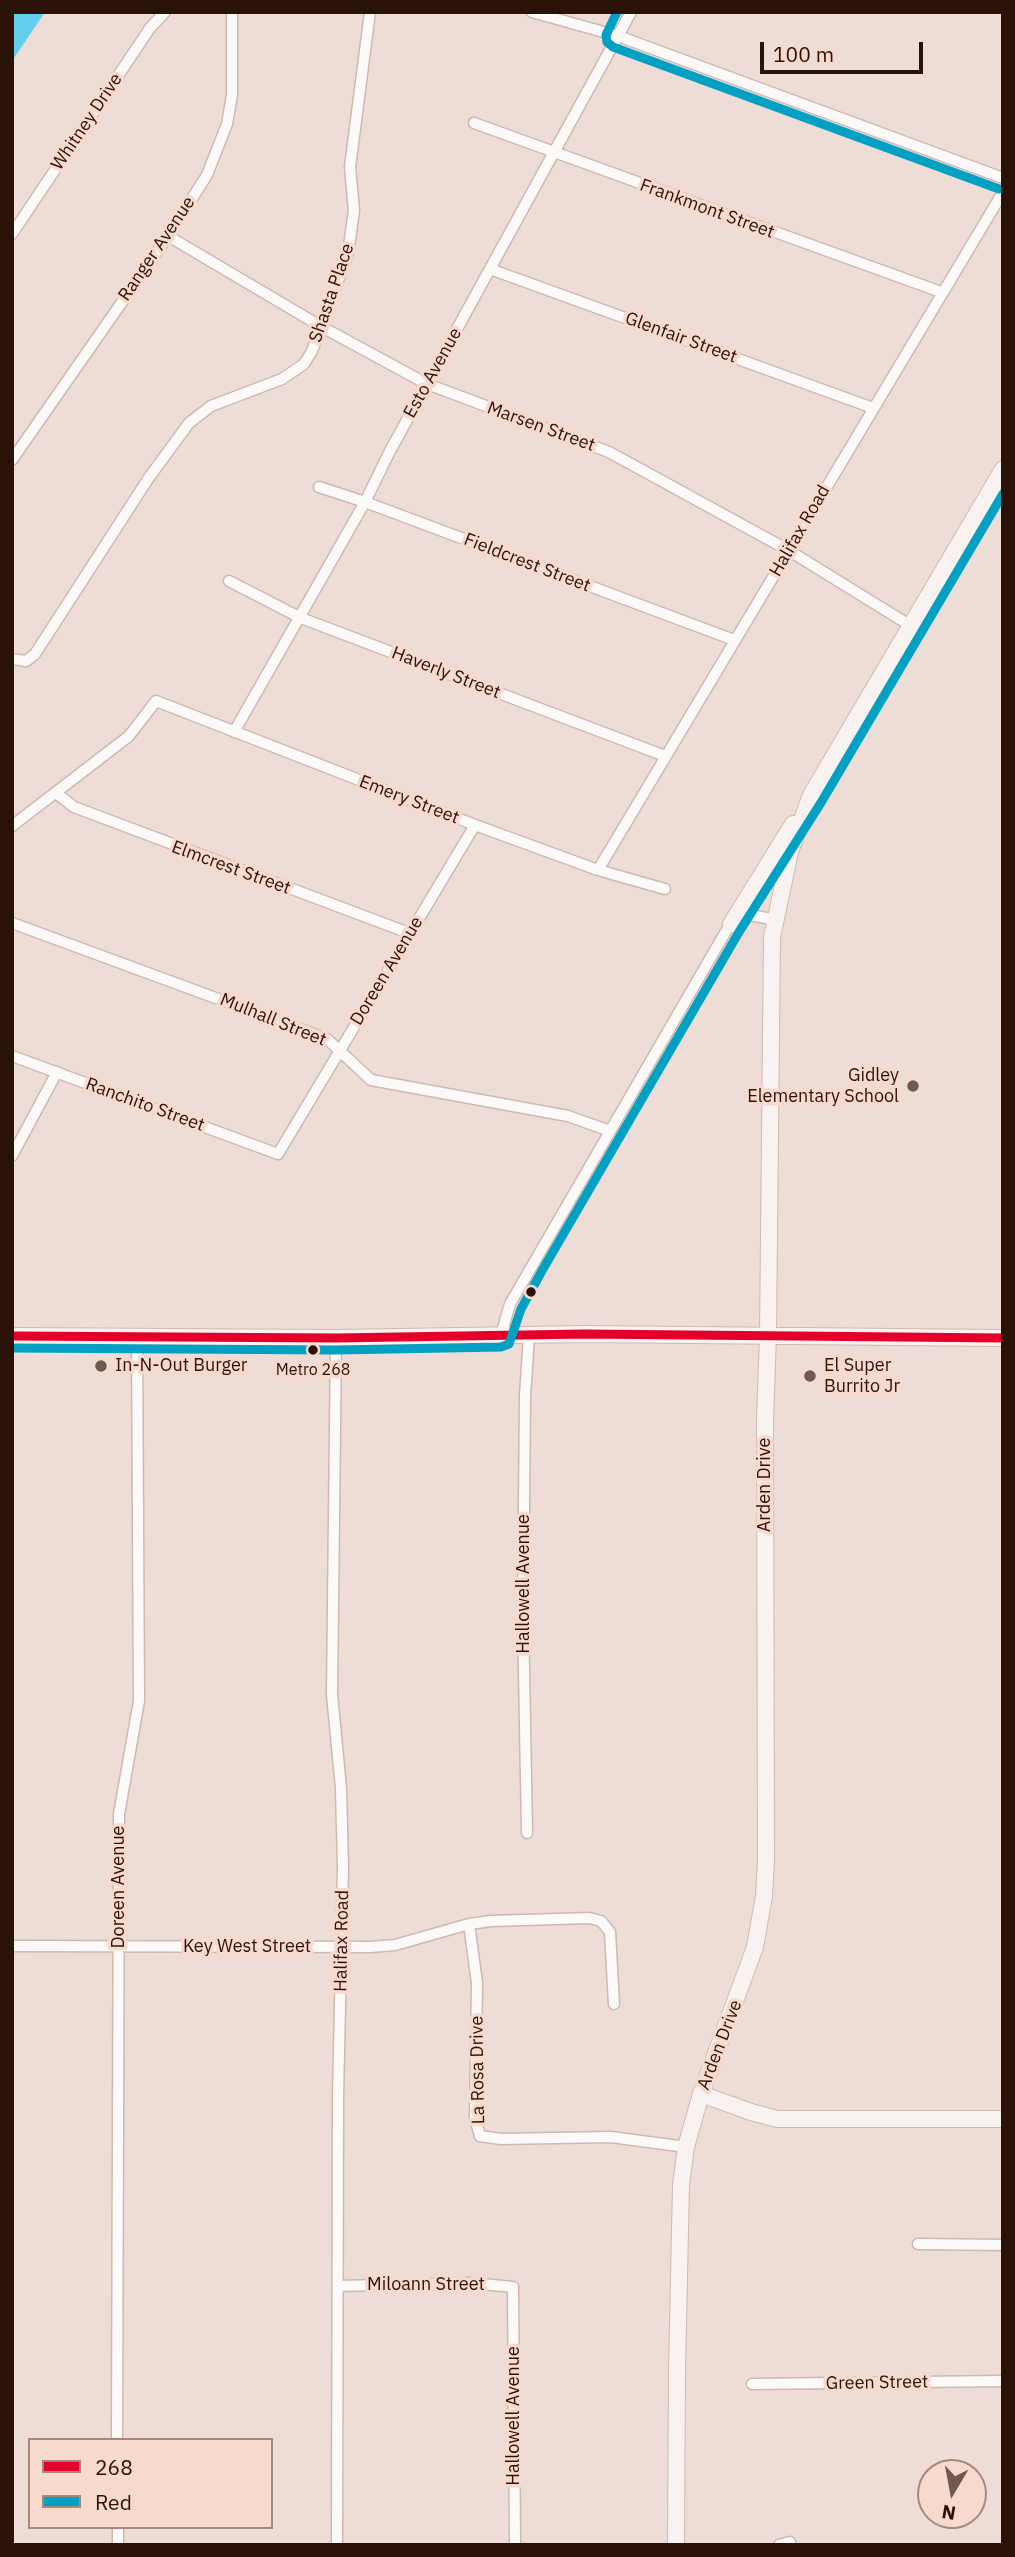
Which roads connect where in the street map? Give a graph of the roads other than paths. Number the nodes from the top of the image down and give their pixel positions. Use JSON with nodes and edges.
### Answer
{"nodes":[{"id":1,"x":165,"y":12,"type":"edge"},
{"id":2,"x":232,"y":12,"type":"edge"},
{"id":3,"x":370,"y":12,"type":"edge"},
{"id":4,"x":532,"y":12,"type":"edge"},
{"id":5,"x":631,"y":12,"type":"edge"},
{"id":6,"x":618,"y":36,"type":"junction"},
{"id":7,"x":474,"y":123,"type":"dead end"},
{"id":8,"x":555,"y":154,"type":"junction"},
{"id":9,"x":1003,"y":178,"type":"edge"},
{"id":10,"x":1003,"y":192,"type":"edge"},
{"id":11,"x":12,"y":234,"type":"edge"},
{"id":12,"x":168,"y":236,"type":"junction"},
{"id":13,"x":490,"y":269,"type":"junction"},
{"id":14,"x":941,"y":292,"type":"junction"},
{"id":15,"x":322,"y":327,"type":"junction"},
{"id":16,"x":428,"y":384,"type":"junction"},
{"id":17,"x":873,"y":408,"type":"junction"},
{"id":18,"x":13,"y":459,"type":"edge"},
{"id":19,"x":1003,"y":469,"type":"edge"},
{"id":20,"x":319,"y":487,"type":"dead end"},
{"id":21,"x":365,"y":502,"type":"junction"},
{"id":22,"x":788,"y":550,"type":"junction"},
{"id":23,"x":229,"y":581,"type":"dead end"},
{"id":24,"x":301,"y":618,"type":"junction"},
{"id":25,"x":911,"y":626,"type":"junction"},
{"id":26,"x":734,"y":640,"type":"junction"},
{"id":27,"x":12,"y":659,"type":"edge"},
{"id":28,"x":234,"y":732,"type":"junction"},
{"id":29,"x":665,"y":756,"type":"junction"},
{"id":30,"x":57,"y":793,"type":"junction"},
{"id":31,"x":811,"y":795,"type":"junction"},
{"id":32,"x":475,"y":825,"type":"junction"},
{"id":33,"x":12,"y":826,"type":"edge"},
{"id":34,"x":598,"y":870,"type":"junction"},
{"id":35,"x":665,"y":889,"type":"dead end"},
{"id":36,"x":777,"y":920,"type":"junction"},
{"id":37,"x":12,"y":923,"type":"edge"},
{"id":38,"x":731,"y":924,"type":"junction"},
{"id":39,"x":409,"y":933,"type":"junction"},
{"id":40,"x":339,"y":1052,"type":"junction"},
{"id":41,"x":12,"y":1056,"type":"edge"},
{"id":42,"x":57,"y":1072,"type":"junction"},
{"id":43,"x":610,"y":1131,"type":"junction"},
{"id":44,"x":278,"y":1154,"type":"joint"},
{"id":45,"x":12,"y":1156,"type":"edge"},
{"id":46,"x":502,"y":1335,"type":"junction"},
{"id":47,"x":529,"y":1335,"type":"junction"},
{"id":48,"x":12,"y":1336,"type":"edge"},
{"id":49,"x":137,"y":1336,"type":"junction"},
{"id":50,"x":768,"y":1336,"type":"junction"},
{"id":51,"x":336,"y":1338,"type":"junction"},
{"id":52,"x":1003,"y":1338,"type":"edge"},
{"id":53,"x":527,"y":1833,"type":"dead end"},
{"id":54,"x":469,"y":1924,"type":"junction"},
{"id":55,"x":12,"y":1946,"type":"edge"},
{"id":56,"x":120,"y":1947,"type":"junction"},
{"id":57,"x":342,"y":1948,"type":"junction"},
{"id":58,"x":614,"y":2004,"type":"dead end"},
{"id":59,"x":701,"y":2094,"type":"junction"},
{"id":60,"x":1003,"y":2119,"type":"edge"},
{"id":61,"x":686,"y":2147,"type":"junction"},
{"id":62,"x":918,"y":2244,"type":"dead end"},
{"id":63,"x":1003,"y":2245,"type":"edge"},
{"id":64,"x":338,"y":2286,"type":"junction"},
{"id":65,"x":513,"y":2287,"type":"joint"},
{"id":66,"x":1003,"y":2381,"type":"edge"},
{"id":67,"x":752,"y":2384,"type":"dead end"},
{"id":68,"x":117,"y":2438,"type":"edge"},
{"id":69,"x":337,"y":2545,"type":"edge"},
{"id":70,"x":515,"y":2545,"type":"edge"},
{"id":71,"x":676,"y":2545,"type":"edge"}],
"edges":[{"from":1,"to":11,"type":"street","name":"Whitney Drive"},
{"from":2,"to":12,"type":"street","name":"Ranger Avenue"},
{"from":3,"to":15,"type":"street","name":"Shasta Place"},
{"from":4,"to":6,"type":"street"},
{"from":5,"to":6,"type":"street","name":"Esto Avenue"},
{"from":6,"to":8,"type":"street","name":"Esto Avenue"},
{"from":6,"to":9,"type":"street"},
{"from":7,"to":8,"type":"street","name":"Frankmont Street"},
{"from":8,"to":13,"type":"street","name":"Esto Avenue"},
{"from":8,"to":14,"type":"street","name":"Frankmont Street"},
{"from":10,"to":14,"type":"street","name":"Halifax Road"},
{"from":12,"to":15,"type":"street","name":"Marsen Street"},
{"from":12,"to":18,"type":"street","name":"Ranger Avenue"},
{"from":13,"to":16,"type":"street","name":"Esto Avenue"},
{"from":13,"to":17,"type":"street","name":"Glenfair Street"},
{"from":14,"to":17,"type":"street","name":"Halifax Road"},
{"from":15,"to":16,"type":"street","name":"Marsen Street"},
{"from":15,"to":27,"type":"street","name":"Shasta Place"},
{"from":16,"to":21,"type":"street","name":"Esto Avenue"},
{"from":16,"to":22,"type":"street","name":"Marsen Street"},
{"from":17,"to":22,"type":"street","name":"Halifax Road"},
{"from":19,"to":25,"type":"street","name":"Arden Drive"},
{"from":20,"to":21,"type":"street","name":"Fieldcrest Street"},
{"from":21,"to":24,"type":"street","name":"Esto Avenue"},
{"from":21,"to":26,"type":"street","name":"Fieldcrest Street"},
{"from":22,"to":25,"type":"street","name":"Marsen Street"},
{"from":22,"to":26,"type":"street","name":"Halifax Road"},
{"from":23,"to":24,"type":"street","name":"Haverly Street"},
{"from":24,"to":28,"type":"street","name":"Esto Avenue"},
{"from":24,"to":29,"type":"street","name":"Haverly Street"},
{"from":25,"to":31,"type":"street","name":"Arden Drive"},
{"from":26,"to":29,"type":"street","name":"Halifax Road"},
{"from":28,"to":30,"type":"street","name":"Emery Street"},
{"from":28,"to":32,"type":"street","name":"Emery Street"},
{"from":29,"to":34,"type":"street","name":"Halifax Road"},
{"from":30,"to":33,"type":"street"},
{"from":30,"to":39,"type":"street","name":"Elmcrest Street"},
{"from":31,"to":36,"type":"street","name":"Arden Drive"},
{"from":31,"to":38,"type":"street"},
{"from":32,"to":34,"type":"street","name":"Emery Street"},
{"from":32,"to":39,"type":"street","name":"Doreen Avenue"},
{"from":34,"to":35,"type":"street","name":"Emery Street"},
{"from":36,"to":38,"type":"street"},
{"from":36,"to":50,"type":"street","name":"Arden Drive"},
{"from":37,"to":40,"type":"street","name":"Mulhall Street"},
{"from":38,"to":43,"type":"street"},
{"from":39,"to":40,"type":"street","name":"Doreen Avenue"},
{"from":40,"to":43,"type":"street","name":"Mulhall Street"},
{"from":40,"to":44,"type":"street","name":"Doreen Avenue"},
{"from":41,"to":42,"type":"street","name":"Ranchito Street"},
{"from":42,"to":44,"type":"street","name":"Ranchito Street"},
{"from":42,"to":45,"type":"street"},
{"from":43,"to":46,"type":"street"},
{"from":46,"to":47,"type":"street"},
{"from":46,"to":51,"type":"street"},
{"from":47,"to":50,"type":"street"},
{"from":47,"to":53,"type":"street","name":"Hallowell Avenue"},
{"from":48,"to":49,"type":"street"},
{"from":49,"to":51,"type":"street"},
{"from":49,"to":56,"type":"street","name":"Doreen Avenue"},
{"from":50,"to":52,"type":"street"},
{"from":50,"to":59,"type":"street","name":"Arden Drive"},
{"from":51,"to":57,"type":"street","name":"Halifax Road"},
{"from":54,"to":57,"type":"street","name":"Key West Street"},
{"from":54,"to":58,"type":"street","name":"Key West Street"},
{"from":54,"to":61,"type":"street","name":"La Rosa Drive"},
{"from":55,"to":56,"type":"street","name":"Key West Street"},
{"from":56,"to":57,"type":"street","name":"Key West Street"},
{"from":56,"to":68,"type":"street","name":"Doreen Avenue"},
{"from":57,"to":64,"type":"street","name":"Halifax Road"},
{"from":59,"to":60,"type":"street"},
{"from":59,"to":61,"type":"street","name":"Arden Drive"},
{"from":61,"to":71,"type":"street","name":"Arden Drive"},
{"from":62,"to":63,"type":"street"},
{"from":64,"to":65,"type":"street","name":"Miloann Street"},
{"from":64,"to":69,"type":"street","name":"Halifax Road"},
{"from":65,"to":70,"type":"street","name":"Hallowell Avenue"},
{"from":66,"to":67,"type":"street","name":"Green Street"}]}
